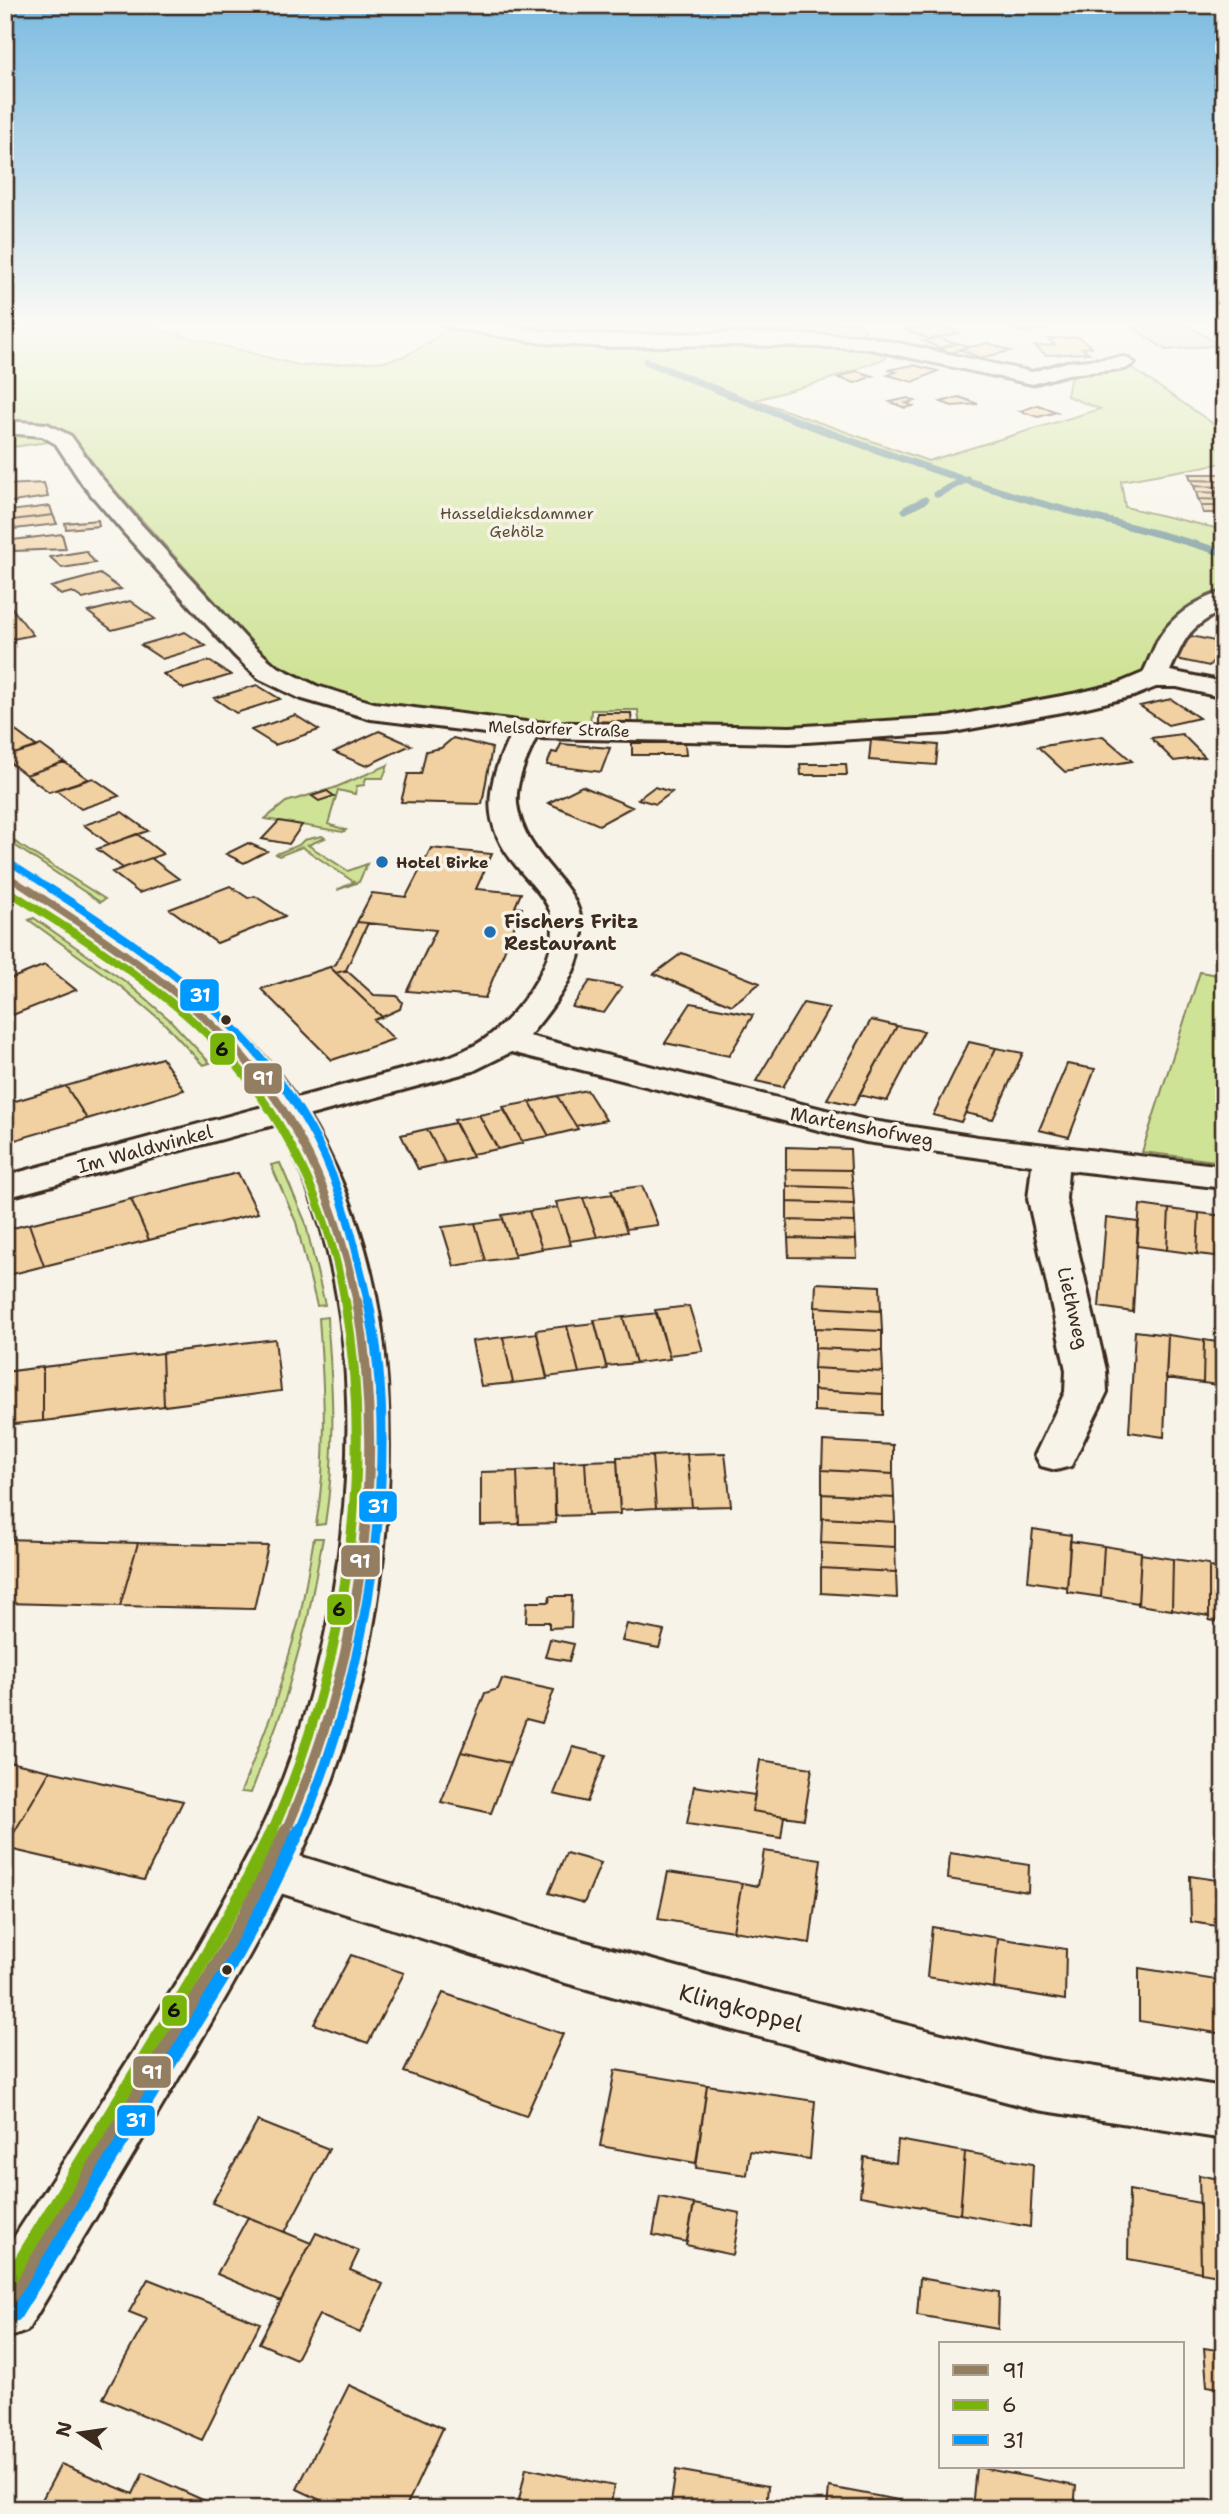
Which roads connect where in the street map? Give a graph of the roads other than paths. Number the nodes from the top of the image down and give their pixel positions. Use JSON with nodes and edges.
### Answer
{"nodes":[{"id":1,"x":63,"y":439,"type":"edge"},
{"id":2,"x":1224,"y":599,"type":"edge"},
{"id":3,"x":1152,"y":678,"type":"junction"},
{"id":4,"x":1224,"y":690,"type":"edge"},
{"id":5,"x":526,"y":730,"type":"junction"},
{"id":6,"x":5,"y":874,"type":"edge"},
{"id":7,"x":508,"y":1041,"type":"junction"},
{"id":8,"x":285,"y":1111,"type":"junction"},
{"id":9,"x":1051,"y":1156,"type":"junction"},
{"id":10,"x":1224,"y":1177,"type":"edge"},
{"id":11,"x":5,"y":1187,"type":"edge"},
{"id":12,"x":1056,"y":1455,"type":"dead end"},
{"id":13,"x":267,"y":1868,"type":"junction"},
{"id":14,"x":1224,"y":2113,"type":"edge"},
{"id":15,"x":5,"y":2309,"type":"edge"}],
"edges":[{"from":1,"to":5,"type":"street","name":"Melsdorfer Straße"},
{"from":2,"to":3,"type":"street"},
{"from":3,"to":4,"type":"street","name":"Melsdorfer Straße"},
{"from":3,"to":5,"type":"street","name":"Melsdorfer Straße"},
{"from":5,"to":7,"type":"street"},
{"from":6,"to":8,"type":"street"},
{"from":7,"to":8,"type":"street"},
{"from":7,"to":9,"type":"street","name":"Martenshofweg"},
{"from":8,"to":11,"type":"street","name":"Im Waldwinkel"},
{"from":8,"to":13,"type":"street"},
{"from":9,"to":10,"type":"street","name":"Martenshofweg"},
{"from":9,"to":12,"type":"street","name":"Liethweg"},
{"from":13,"to":14,"type":"street","name":"Klingkoppel"},
{"from":13,"to":15,"type":"street"}]}
